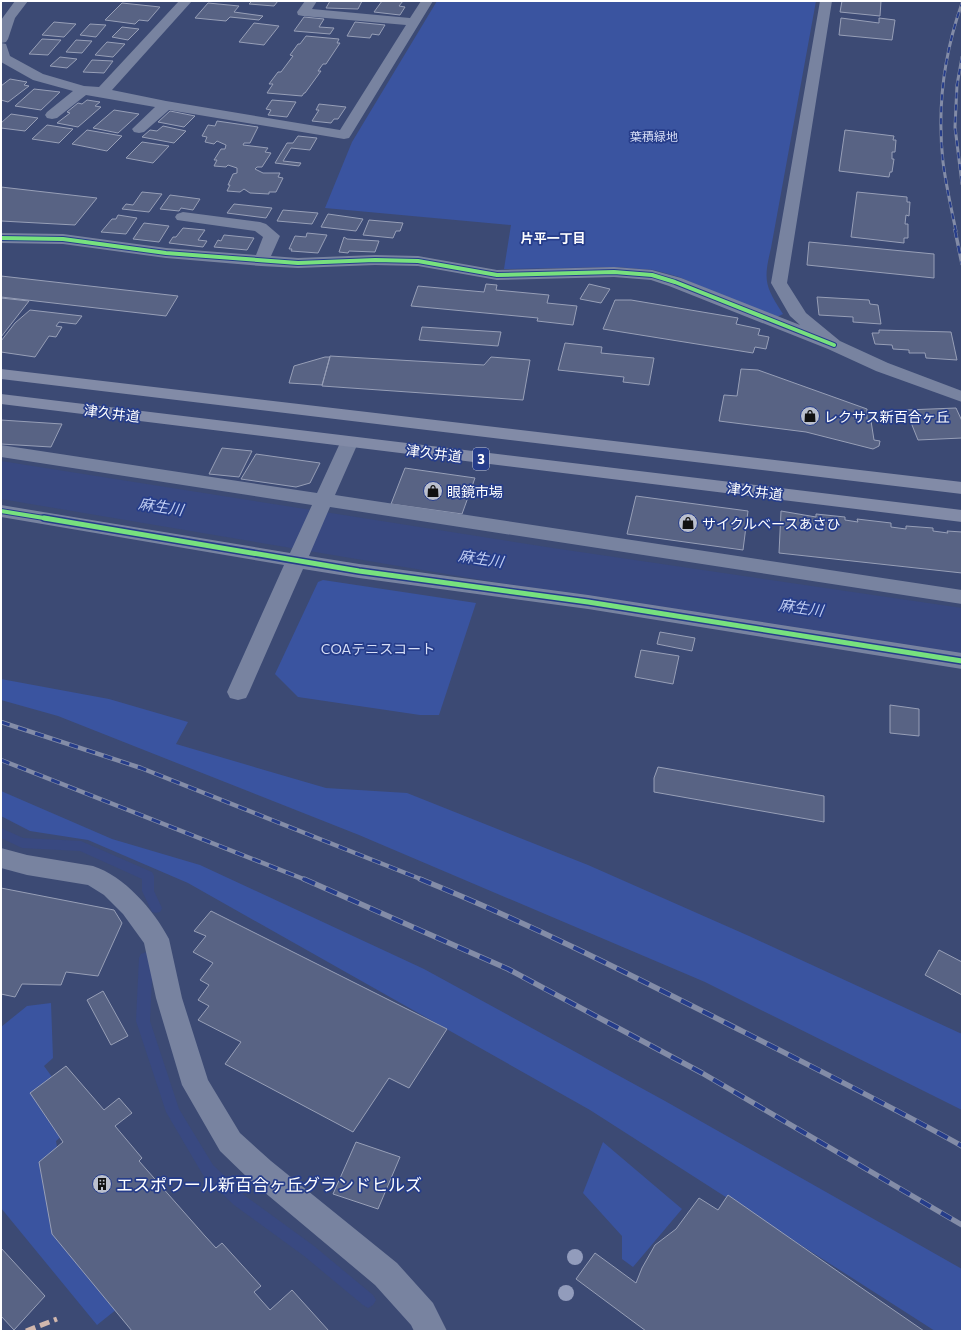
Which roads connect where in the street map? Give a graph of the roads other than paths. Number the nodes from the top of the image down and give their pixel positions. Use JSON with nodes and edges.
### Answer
{"nodes":[{"id":1,"x":22,"y":1,"type":"edge"},
{"id":2,"x":186,"y":1,"type":"edge"},
{"id":3,"x":311,"y":1,"type":"edge"},
{"id":4,"x":427,"y":1,"type":"edge"},
{"id":5,"x":826,"y":1,"type":"edge"},
{"id":6,"x":414,"y":22,"type":"junction"},
{"id":7,"x":1,"y":39,"type":"edge"},
{"id":8,"x":2,"y":55,"type":"edge"},
{"id":9,"x":83,"y":90,"type":"junction"},
{"id":10,"x":102,"y":92,"type":"junction"},
{"id":11,"x":166,"y":105,"type":"junction"},
{"id":12,"x":52,"y":115,"type":"dead end"},
{"id":13,"x":140,"y":128,"type":"dead end"},
{"id":14,"x":183,"y":217,"type":"dead end"},
{"id":15,"x":1,"y":238,"type":"edge"},
{"id":16,"x":261,"y":261,"type":"junction"},
{"id":17,"x":834,"y":345,"type":"junction"},
{"id":18,"x":1,"y":374,"type":"edge"},
{"id":19,"x":962,"y":397,"type":"edge"},
{"id":20,"x":1,"y":399,"type":"edge"},
{"id":21,"x":349,"y":443,"type":"junction"},
{"id":22,"x":1,"y":452,"type":"edge"},
{"id":23,"x":962,"y":488,"type":"edge"},
{"id":24,"x":320,"y":506,"type":"junction"},
{"id":25,"x":1,"y":512,"type":"edge"},
{"id":26,"x":962,"y":516,"type":"edge"},
{"id":27,"x":299,"y":555,"type":"junction"},
{"id":28,"x":962,"y":597,"type":"edge"},
{"id":29,"x":962,"y":661,"type":"edge"},
{"id":30,"x":238,"y":692,"type":"dead end"},
{"id":31,"x":1,"y":858,"type":"edge"},
{"id":32,"x":431,"y":1331,"type":"edge"}],
"edges":[{"from":1,"to":7,"type":"street"},
{"from":2,"to":10,"type":"street"},
{"from":3,"to":6,"type":"street"},
{"from":4,"to":6,"type":"street"},
{"from":5,"to":17,"type":"street"},
{"from":6,"to":11,"type":"street"},
{"from":8,"to":9,"type":"street"},
{"from":9,"to":10,"type":"street"},
{"from":9,"to":12,"type":"street"},
{"from":10,"to":11,"type":"street"},
{"from":11,"to":13,"type":"street"},
{"from":14,"to":16,"type":"street"},
{"from":15,"to":16,"type":"street"},
{"from":16,"to":17,"type":"street"},
{"from":17,"to":19,"type":"street"},
{"from":18,"to":23,"type":"main road","name":"津久井道","number":"3"},
{"from":20,"to":21,"type":"main road","name":"津久井道","number":"3"},
{"from":21,"to":24,"type":"street"},
{"from":21,"to":26,"type":"main road","name":"津久井道","number":"3"},
{"from":22,"to":24,"type":"street"},
{"from":24,"to":27,"type":"street"},
{"from":24,"to":28,"type":"street"},
{"from":25,"to":27,"type":"street"},
{"from":27,"to":29,"type":"street"},
{"from":27,"to":30,"type":"street"},
{"from":31,"to":32,"type":"street"}]}
